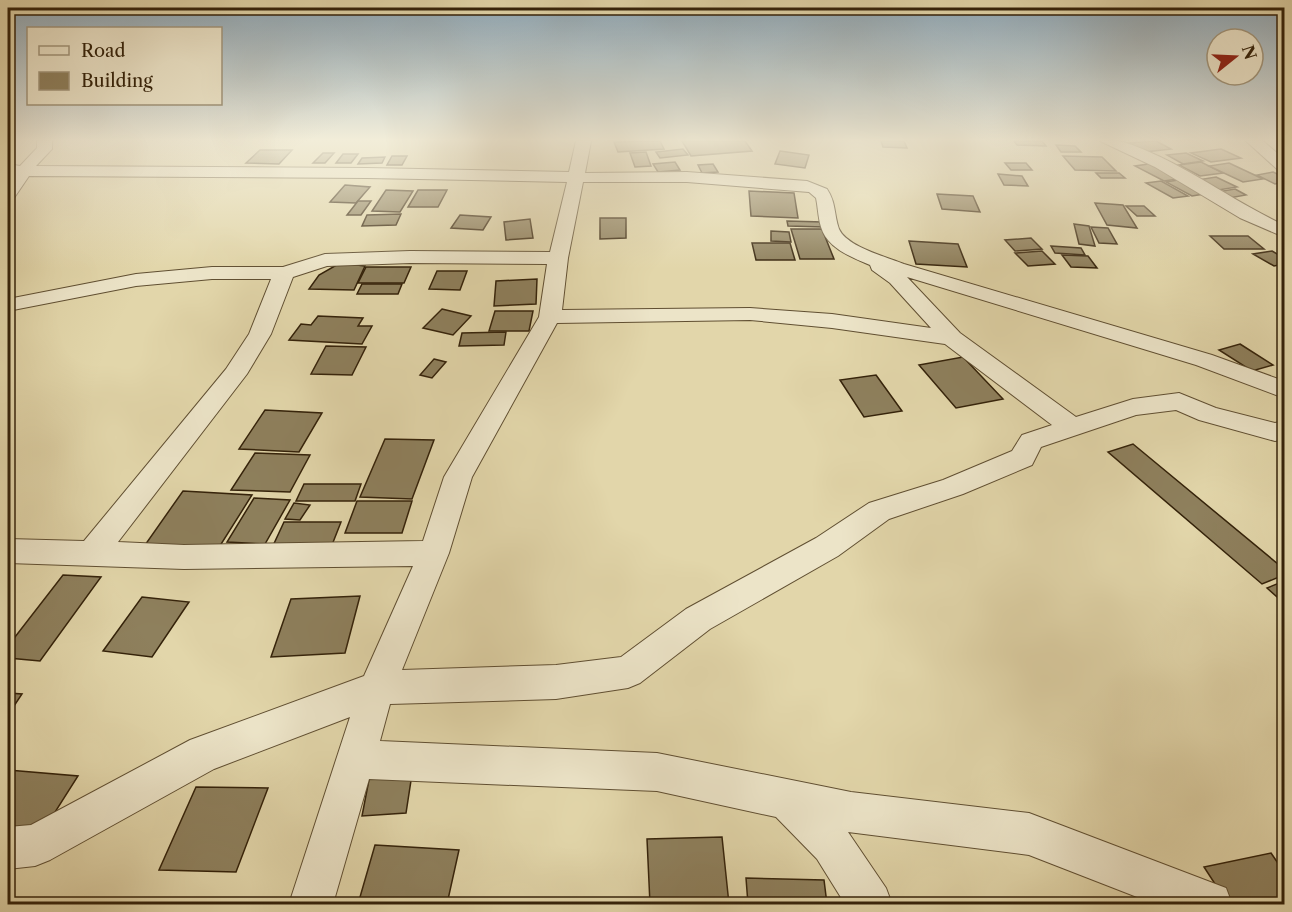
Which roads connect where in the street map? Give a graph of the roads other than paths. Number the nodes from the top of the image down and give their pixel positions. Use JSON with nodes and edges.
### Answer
{"nodes":[{"id":1,"x":575,"y":184,"type":"edge"},
{"id":2,"x":772,"y":184,"type":"edge"},
{"id":3,"x":1194,"y":184,"type":"edge"},
{"id":4,"x":1284,"y":232,"type":"edge"},
{"id":5,"x":861,"y":253,"type":"junction"},
{"id":6,"x":558,"y":258,"type":"junction"},
{"id":7,"x":284,"y":273,"type":"junction"},
{"id":8,"x":8,"y":305,"type":"edge"},
{"id":9,"x":550,"y":317,"type":"junction"},
{"id":10,"x":952,"y":338,"type":"junction"},
{"id":11,"x":1284,"y":390,"type":"edge"},
{"id":12,"x":1072,"y":427,"type":"junction"},
{"id":13,"x":1284,"y":430,"type":"edge"},
{"id":14,"x":8,"y":551,"type":"edge"},
{"id":15,"x":435,"y":553,"type":"junction"},
{"id":16,"x":92,"y":554,"type":"junction"},
{"id":17,"x":377,"y":688,"type":"junction"},
{"id":18,"x":356,"y":759,"type":"junction"},
{"id":19,"x":787,"y":799,"type":"junction"},
{"id":20,"x":8,"y":848,"type":"edge"},
{"id":21,"x":311,"y":904,"type":"edge"},
{"id":22,"x":870,"y":904,"type":"edge"},
{"id":23,"x":1210,"y":904,"type":"edge"}],
"edges":[{"from":1,"to":6,"type":"street"},
{"from":2,"to":5,"type":"street"},
{"from":3,"to":4,"type":"street"},
{"from":5,"to":10,"type":"street"},
{"from":5,"to":11,"type":"street"},
{"from":6,"to":7,"type":"street"},
{"from":6,"to":9,"type":"street"},
{"from":7,"to":8,"type":"street"},
{"from":7,"to":16,"type":"street"},
{"from":9,"to":10,"type":"street"},
{"from":9,"to":15,"type":"street"},
{"from":10,"to":12,"type":"street"},
{"from":12,"to":13,"type":"street"},
{"from":12,"to":17,"type":"street"},
{"from":14,"to":16,"type":"street"},
{"from":15,"to":16,"type":"street"},
{"from":15,"to":17,"type":"street"},
{"from":17,"to":18,"type":"street"},
{"from":17,"to":20,"type":"street"},
{"from":18,"to":19,"type":"street"},
{"from":18,"to":21,"type":"street"},
{"from":19,"to":22,"type":"street"},
{"from":19,"to":23,"type":"street"}]}
